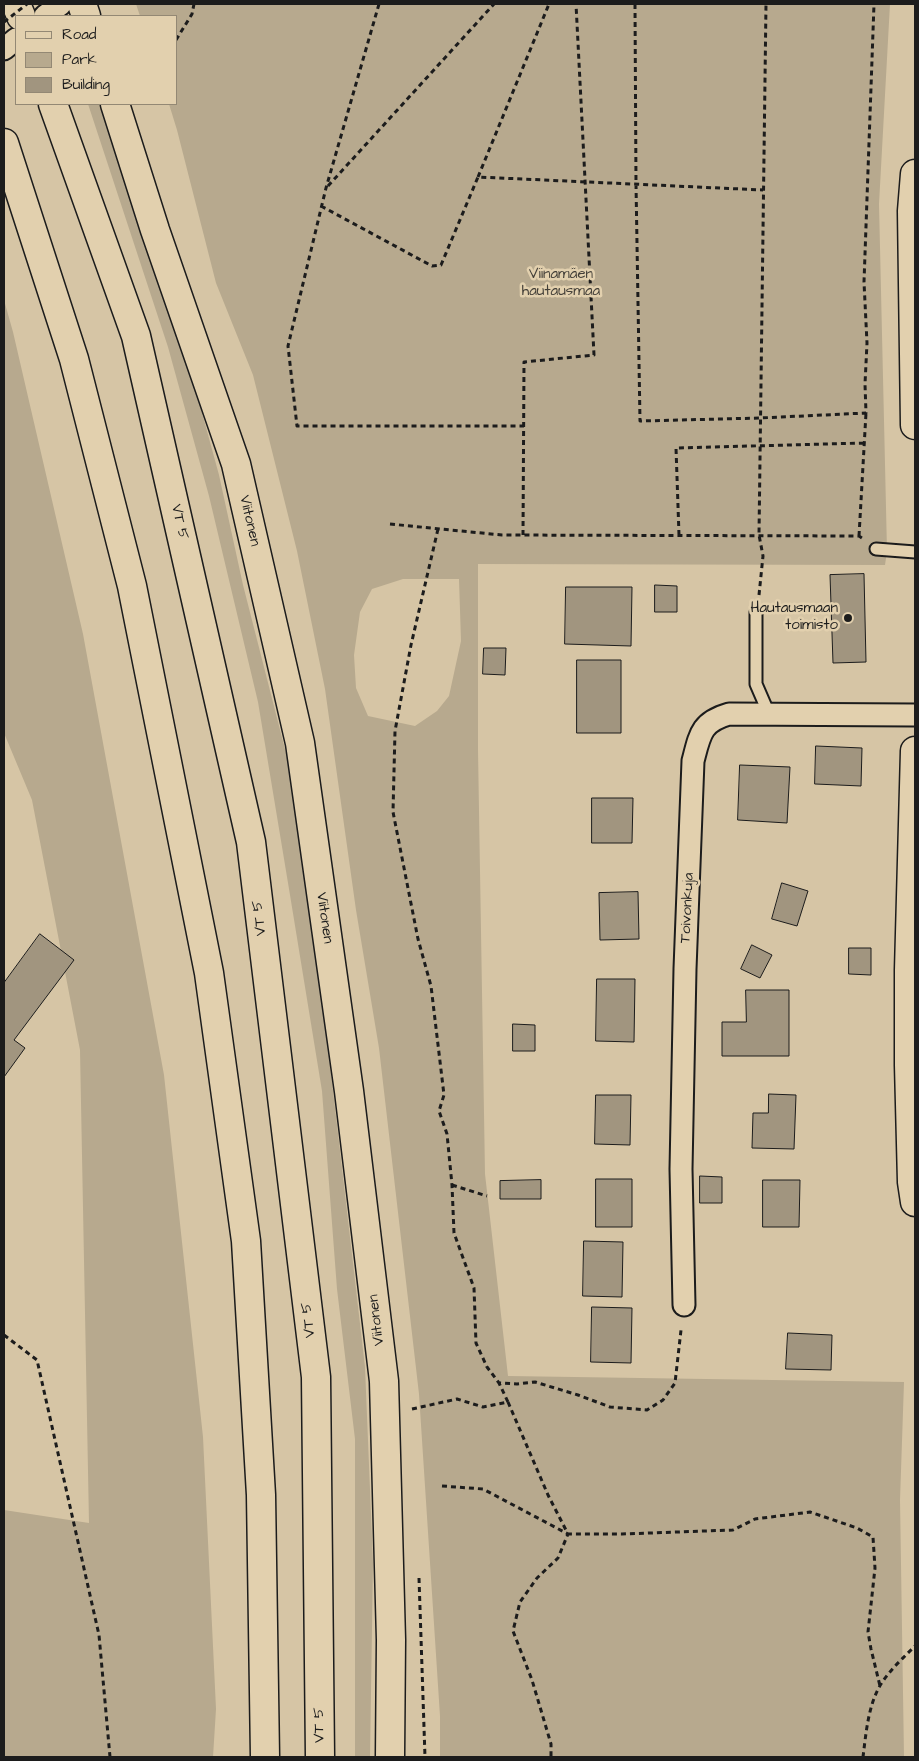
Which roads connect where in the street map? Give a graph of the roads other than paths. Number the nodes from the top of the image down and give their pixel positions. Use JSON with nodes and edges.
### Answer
{"nodes":[{"id":1,"x":60,"y":4,"type":"edge"},
{"id":2,"x":46,"y":15,"type":"edge"},
{"id":3,"x":15,"y":40,"type":"edge"},
{"id":4,"x":4,"y":49,"type":"edge"},
{"id":5,"x":52,"y":105,"type":"edge"},
{"id":6,"x":115,"y":105,"type":"edge"},
{"id":7,"x":4,"y":143,"type":"edge"},
{"id":8,"x":915,"y":174,"type":"edge"},
{"id":9,"x":914,"y":211,"type":"edge"},
{"id":10,"x":915,"y":425,"type":"edge"},
{"id":11,"x":876,"y":549,"type":"road end"},
{"id":12,"x":915,"y":552,"type":"edge"},
{"id":13,"x":756,"y":612,"type":"road end"},
{"id":14,"x":769,"y":714,"type":"junction"},
{"id":15,"x":915,"y":715,"type":"edge"},
{"id":16,"x":915,"y":751,"type":"edge"},
{"id":17,"x":915,"y":1202,"type":"edge"},
{"id":18,"x":684,"y":1305,"type":"road end"},
{"id":19,"x":265,"y":1757,"type":"edge"},
{"id":20,"x":320,"y":1757,"type":"edge"},
{"id":21,"x":390,"y":1757,"type":"edge"}],
"edges":[{"from":1,"to":2,"type":"street"},
{"from":3,"to":4,"type":"street"},
{"from":5,"to":20,"type":"main road","name":"VT 5"},
{"from":6,"to":21,"type":"main road","name":"Viitonen"},
{"from":7,"to":19,"type":"main road"},
{"from":8,"to":9,"type":"main road"},
{"from":9,"to":10,"type":"main road"},
{"from":11,"to":12,"type":"lane"},
{"from":13,"to":14,"type":"lane"},
{"from":14,"to":15,"type":"street","name":"Toivonkuja"},
{"from":14,"to":18,"type":"street","name":"Toivonkuja"},
{"from":16,"to":17,"type":"main road"}]}
